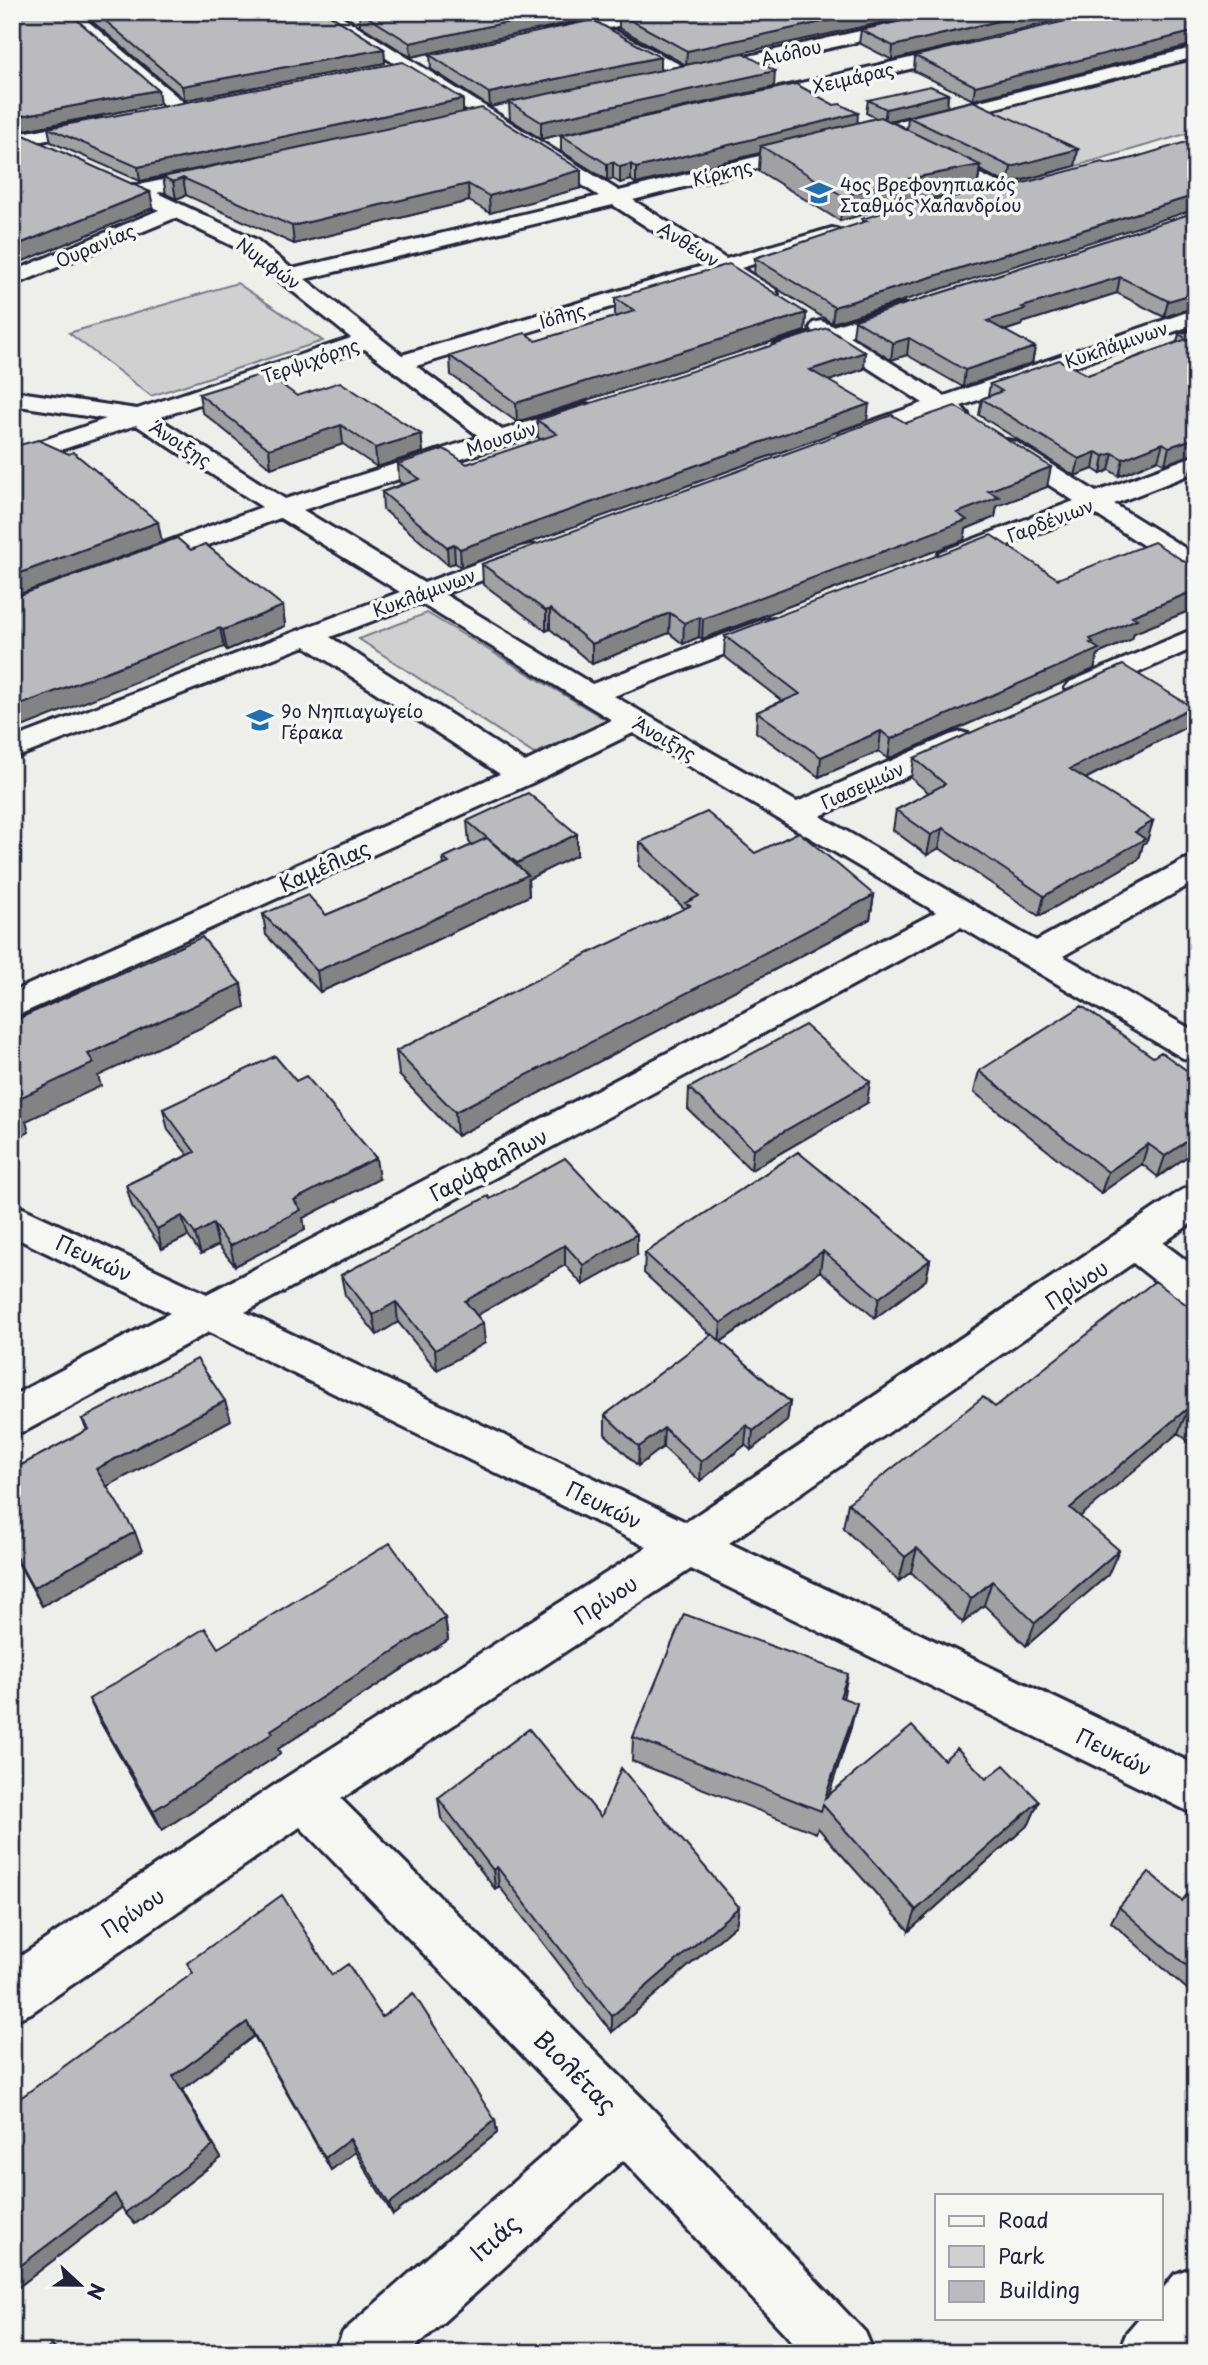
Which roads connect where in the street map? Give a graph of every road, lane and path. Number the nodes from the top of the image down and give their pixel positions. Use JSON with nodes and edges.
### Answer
{"nodes":[{"id":1,"x":67,"y":12,"type":"edge"},
{"id":2,"x":657,"y":12,"type":"edge"},
{"id":3,"x":969,"y":12,"type":"edge"},
{"id":4,"x":330,"y":17,"type":"edge"},
{"id":5,"x":361,"y":17,"type":"dead end"},
{"id":6,"x":597,"y":26,"type":"junction"},
{"id":7,"x":530,"y":40,"type":"edge"},
{"id":8,"x":990,"y":45,"type":"edge"},
{"id":9,"x":1196,"y":52,"type":"edge"},
{"id":10,"x":437,"y":60,"type":"edge"},
{"id":11,"x":743,"y":63,"type":"junction"},
{"id":12,"x":410,"y":66,"type":"junction"},
{"id":13,"x":379,"y":71,"type":"edge"},
{"id":14,"x":686,"y":75,"type":"junction"},
{"id":15,"x":660,"y":80,"type":"edge"},
{"id":16,"x":799,"y":90,"type":"junction"},
{"id":17,"x":824,"y":103,"type":"edge"},
{"id":18,"x":734,"y":104,"type":"edge"},
{"id":19,"x":516,"y":111,"type":"edge"},
{"id":20,"x":154,"y":114,"type":"edge"},
{"id":21,"x":490,"y":117,"type":"junction"},
{"id":22,"x":860,"y":120,"type":"edge"},
{"id":23,"x":114,"y":121,"type":"edge"},
{"id":24,"x":463,"y":122,"type":"edge"},
{"id":25,"x":883,"y":131,"type":"junction"},
{"id":26,"x":15,"y":138,"type":"edge"},
{"id":27,"x":565,"y":142,"type":"edge"},
{"id":28,"x":539,"y":148,"type":"junction"},
{"id":29,"x":56,"y":155,"type":"edge"},
{"id":30,"x":232,"y":171,"type":"edge"},
{"id":31,"x":114,"y":181,"type":"edge"},
{"id":32,"x":137,"y":191,"type":"junction"},
{"id":33,"x":617,"y":198,"type":"junction"},
{"id":34,"x":968,"y":200,"type":"edge"},
{"id":35,"x":178,"y":209,"type":"junction"},
{"id":36,"x":851,"y":228,"type":"edge"},
{"id":37,"x":725,"y":267,"type":"junction"},
{"id":38,"x":288,"y":276,"type":"junction"},
{"id":39,"x":12,"y":280,"type":"edge"},
{"id":40,"x":783,"y":304,"type":"edge"},
{"id":41,"x":922,"y":304,"type":"edge"},
{"id":42,"x":1196,"y":316,"type":"edge"},
{"id":43,"x":807,"y":319,"type":"dead end"},
{"id":44,"x":830,"y":334,"type":"junction"},
{"id":45,"x":368,"y":340,"type":"junction"},
{"id":46,"x":764,"y":355,"type":"edge"},
{"id":47,"x":398,"y":364,"type":"junction"},
{"id":48,"x":12,"y":398,"type":"edge"},
{"id":49,"x":604,"y":405,"type":"edge"},
{"id":50,"x":941,"y":405,"type":"junction"},
{"id":51,"x":140,"y":417,"type":"junction"},
{"id":52,"x":971,"y":424,"type":"edge"},
{"id":53,"x":994,"y":438,"type":"edge"},
{"id":54,"x":498,"y":439,"type":"junction"},
{"id":55,"x":824,"y":447,"type":"edge"},
{"id":56,"x":12,"y":459,"type":"edge"},
{"id":57,"x":1196,"y":463,"type":"edge"},
{"id":58,"x":1095,"y":503,"type":"junction"},
{"id":59,"x":282,"y":508,"type":"junction"},
{"id":60,"x":552,"y":545,"type":"edge"},
{"id":61,"x":927,"y":567,"type":"edge"},
{"id":62,"x":1196,"y":567,"type":"edge"},
{"id":63,"x":115,"y":571,"type":"edge"},
{"id":64,"x":422,"y":592,"type":"junction"},
{"id":65,"x":797,"y":616,"type":"edge"},
{"id":66,"x":308,"y":635,"type":"junction"},
{"id":67,"x":1196,"y":636,"type":"edge"},
{"id":68,"x":590,"y":695,"type":"junction"},
{"id":69,"x":1059,"y":698,"type":"edge"},
{"id":70,"x":634,"y":721,"type":"junction"},
{"id":71,"x":984,"y":731,"type":"edge"},
{"id":72,"x":12,"y":750,"type":"edge"},
{"id":73,"x":523,"y":775,"type":"junction"},
{"id":74,"x":797,"y":814,"type":"junction"},
{"id":75,"x":1196,"y":867,"type":"edge"},
{"id":76,"x":964,"y":911,"type":"junction"},
{"id":77,"x":1037,"y":955,"type":"junction"},
{"id":78,"x":12,"y":1006,"type":"edge"},
{"id":79,"x":1196,"y":1049,"type":"edge"},
{"id":80,"x":1196,"y":1200,"type":"edge"},
{"id":81,"x":12,"y":1218,"type":"edge"},
{"id":82,"x":1136,"y":1244,"type":"junction"},
{"id":83,"x":1196,"y":1291,"type":"edge"},
{"id":84,"x":209,"y":1311,"type":"junction"},
{"id":85,"x":12,"y":1417,"type":"edge"},
{"id":86,"x":689,"y":1545,"type":"junction"},
{"id":87,"x":1196,"y":1791,"type":"edge"},
{"id":88,"x":303,"y":1796,"type":"junction"},
{"id":89,"x":12,"y":1994,"type":"edge"},
{"id":90,"x":625,"y":2121,"type":"junction"},
{"id":91,"x":1196,"y":2295,"type":"edge"},
{"id":92,"x":364,"y":2353,"type":"edge"},
{"id":93,"x":844,"y":2353,"type":"edge"},
{"id":94,"x":1147,"y":2353,"type":"edge"}],
"edges":[{"from":1,"to":20,"type":"street"},
{"from":2,"to":6,"type":"street"},
{"from":3,"to":11,"type":"street","name":"Αιόλου"},
{"from":4,"to":5,"type":"street"},
{"from":4,"to":12,"type":"street","name":"Ανθέων"},
{"from":6,"to":7,"type":"street"},
{"from":6,"to":14,"type":"street"},
{"from":8,"to":16,"type":"street","name":"Χειμάρας"},
{"from":9,"to":25,"type":"street","name":"Κίρκης"},
{"from":10,"to":12,"type":"street"},
{"from":11,"to":14,"type":"street","name":"Αιόλου"},
{"from":11,"to":16,"type":"street"},
{"from":12,"to":13,"type":"street"},
{"from":12,"to":21,"type":"street","name":"Ανθέων"},
{"from":14,"to":15,"type":"street","name":"Αιόλου"},
{"from":16,"to":17,"type":"street"},
{"from":16,"to":18,"type":"street","name":"Χειμάρας"},
{"from":19,"to":21,"type":"street"},
{"from":21,"to":24,"type":"street"},
{"from":21,"to":28,"type":"street","name":"Ανθέων"},
{"from":22,"to":25,"type":"street"},
{"from":23,"to":26,"type":"street"},
{"from":25,"to":33,"type":"street","name":"Κίρκης"},
{"from":25,"to":34,"type":"street"},
{"from":26,"to":29,"type":"street"},
{"from":27,"to":28,"type":"street"},
{"from":28,"to":33,"type":"street","name":"Ανθέων"},
{"from":30,"to":32,"type":"street","name":"Ουρανίας"},
{"from":31,"to":32,"type":"street","name":"Νυμφών"},
{"from":32,"to":35,"type":"street","name":"Νυμφών"},
{"from":33,"to":37,"type":"street","name":"Ανθέων"},
{"from":33,"to":38,"type":"street","name":"Κίρκης"},
{"from":35,"to":38,"type":"street","name":"Νυμφών"},
{"from":35,"to":39,"type":"street","name":"Ουρανίας"},
{"from":36,"to":37,"type":"street","name":"Ιόλης"},
{"from":37,"to":40,"type":"street","name":"Ανθέων"},
{"from":37,"to":47,"type":"street","name":"Ιόλης"},
{"from":38,"to":45,"type":"street","name":"Νυμφών"},
{"from":41,"to":44,"type":"street"},
{"from":42,"to":50,"type":"street","name":"Κυκλάμινων"},
{"from":43,"to":44,"type":"street"},
{"from":44,"to":46,"type":"street"},
{"from":44,"to":50,"type":"street"},
{"from":45,"to":47,"type":"street","name":"Νυμφών"},
{"from":45,"to":51,"type":"street","name":"Τερψιχόρης"},
{"from":47,"to":54,"type":"street","name":"Νυμφών"},
{"from":48,"to":51,"type":"street"},
{"from":49,"to":54,"type":"street","name":"Μουσών"},
{"from":50,"to":52,"type":"street"},
{"from":50,"to":55,"type":"street","name":"Κυκλάμινων"},
{"from":51,"to":56,"type":"street","name":"Τερψιχόρης"},
{"from":51,"to":59,"type":"street","name":"Άνοιξης"},
{"from":53,"to":58,"type":"street"},
{"from":54,"to":59,"type":"street","name":"Μουσών"},
{"from":57,"to":58,"type":"street","name":"Γαρδένιων"},
{"from":58,"to":61,"type":"street","name":"Γαρδένιων"},
{"from":58,"to":62,"type":"street"},
{"from":59,"to":63,"type":"street","name":"Μουσών"},
{"from":59,"to":64,"type":"street","name":"Άνοιξης"},
{"from":60,"to":64,"type":"street","name":"Κυκλάμινων"},
{"from":64,"to":66,"type":"street","name":"Κυκλάμινων"},
{"from":64,"to":68,"type":"street","name":"Άνοιξης"},
{"from":65,"to":68,"type":"street"},
{"from":66,"to":72,"type":"street","name":"Κυκλάμινων"},
{"from":66,"to":73,"type":"street"},
{"from":67,"to":69,"type":"street"},
{"from":68,"to":70,"type":"street","name":"Άνοιξης"},
{"from":70,"to":73,"type":"street","name":"Καμέλιας"},
{"from":70,"to":74,"type":"street","name":"Άνοιξης"},
{"from":71,"to":74,"type":"street","name":"Γιασεμιών"},
{"from":73,"to":78,"type":"street","name":"Καμέλιας"},
{"from":74,"to":76,"type":"street","name":"Άνοιξης"},
{"from":75,"to":77,"type":"street"},
{"from":76,"to":77,"type":"street","name":"Άνοιξης"},
{"from":76,"to":84,"type":"street","name":"Γαρύφαλλων"},
{"from":77,"to":79,"type":"street","name":"Άνοιξης"},
{"from":80,"to":82,"type":"street","name":"Πρίνου"},
{"from":81,"to":84,"type":"street","name":"Πευκών"},
{"from":82,"to":83,"type":"street"},
{"from":82,"to":86,"type":"street","name":"Πρίνου"},
{"from":84,"to":85,"type":"street","name":"Γαρύφαλλων"},
{"from":84,"to":86,"type":"street","name":"Πευκών"},
{"from":86,"to":87,"type":"street","name":"Πευκών"},
{"from":86,"to":88,"type":"street","name":"Πρίνου"},
{"from":88,"to":89,"type":"street","name":"Πρίνου"},
{"from":88,"to":90,"type":"street","name":"Βιολέτας"},
{"from":90,"to":92,"type":"street","name":"Ιτιάς"},
{"from":90,"to":93,"type":"street","name":"Βιολέτας"},
{"from":91,"to":94,"type":"street"}]}
